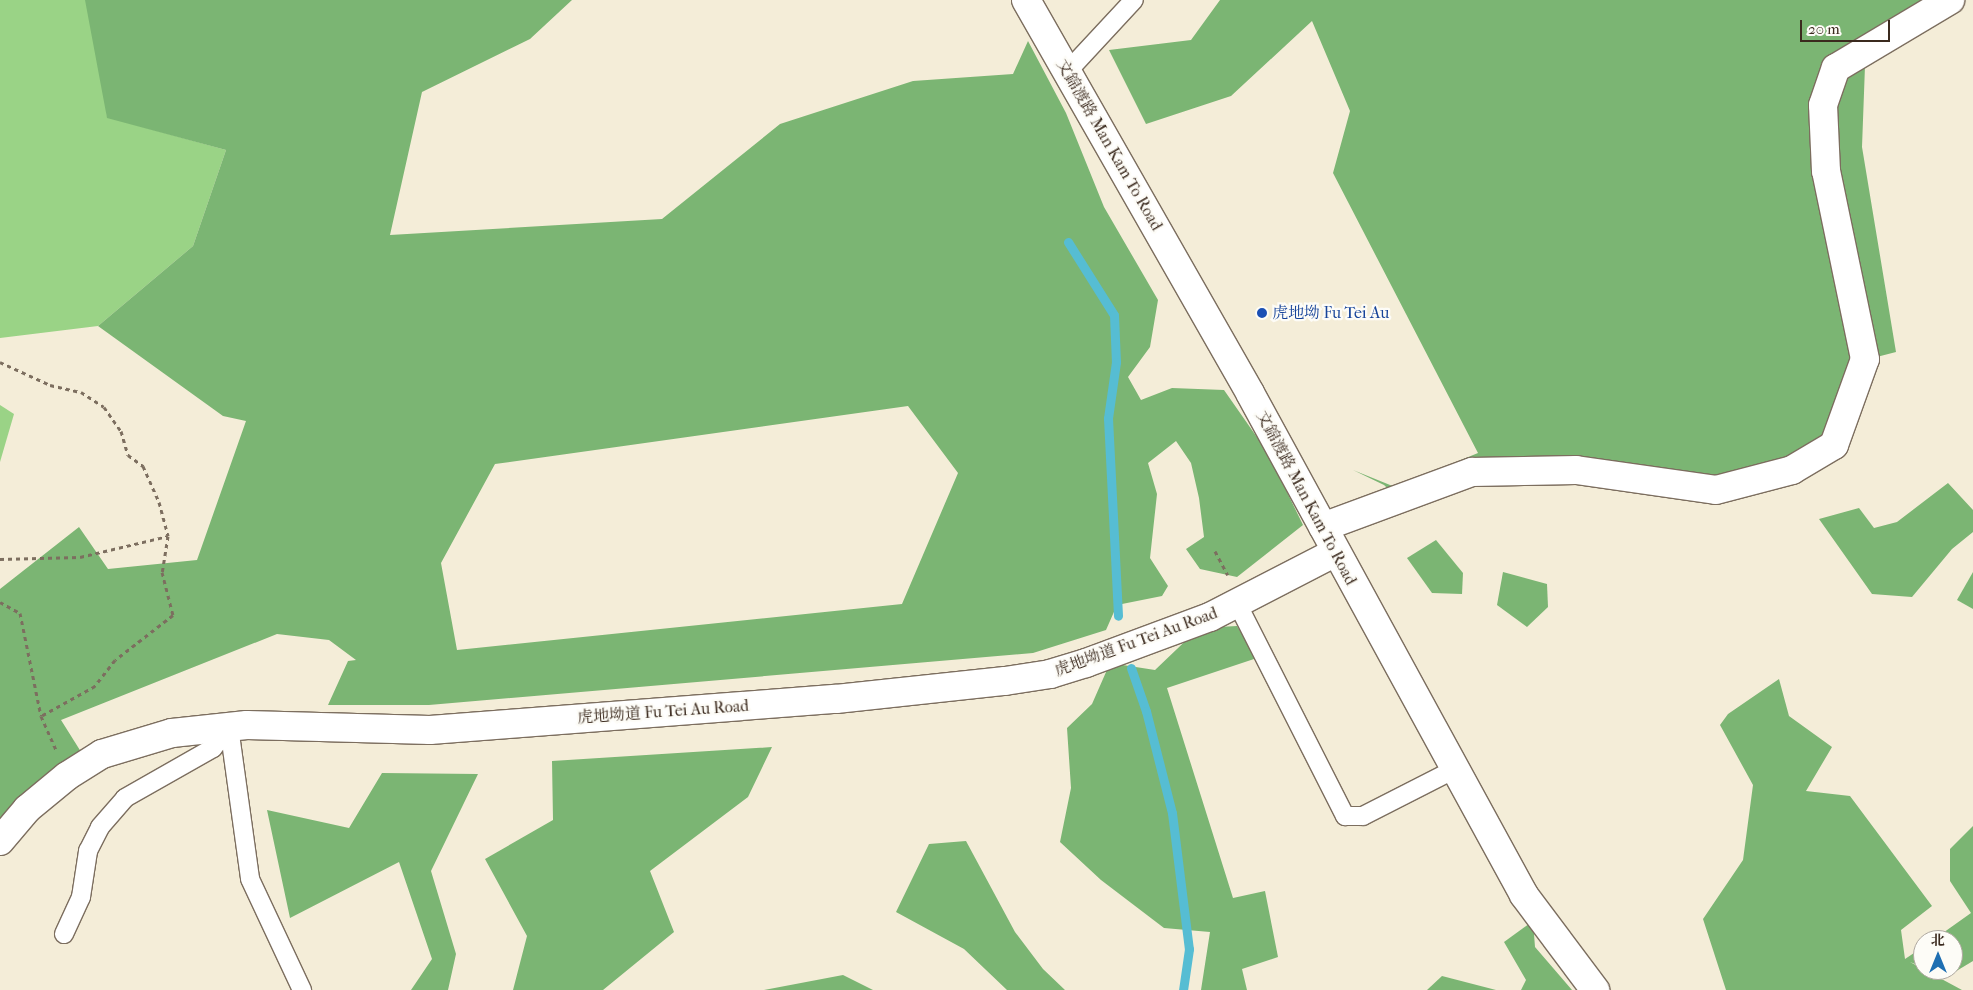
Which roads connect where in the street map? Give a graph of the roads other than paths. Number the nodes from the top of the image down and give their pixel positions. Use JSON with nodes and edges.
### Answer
{"nodes":[{"id":1,"x":1026,"y":0,"type":"edge"},
{"id":2,"x":1134,"y":0,"type":"edge"},
{"id":3,"x":1950,"y":0,"type":"edge"},
{"id":4,"x":1068,"y":72,"type":"junction"},
{"id":5,"x":1323,"y":527,"type":"junction"},
{"id":6,"x":1336,"y":552,"type":"junction"},
{"id":7,"x":1237,"y":604,"type":"junction"},
{"id":8,"x":229,"y":727,"type":"junction"},
{"id":9,"x":1453,"y":770,"type":"junction"},
{"id":10,"x":0,"y":840,"type":"edge"},
{"id":11,"x":64,"y":934,"type":"dead end"},
{"id":12,"x":302,"y":990,"type":"edge"},
{"id":13,"x":1595,"y":990,"type":"edge"}],
"edges":[{"from":1,"to":4,"type":"street","name":"文錦渡路 Man Kam To Road"},
{"from":2,"to":4,"type":"lane"},
{"from":3,"to":5,"type":"street"},
{"from":4,"to":5,"type":"street","name":"文錦渡路 Man Kam To Road"},
{"from":5,"to":6,"type":"street","name":"文錦渡路 Man Kam To Road"},
{"from":6,"to":7,"type":"street","name":"虎地坳道 Fu Tei Au Road"},
{"from":6,"to":9,"type":"street","name":"文錦渡路 Man Kam To Road"},
{"from":7,"to":8,"type":"street","name":"虎地坳道 Fu Tei Au Road"},
{"from":7,"to":9,"type":"lane"},
{"from":8,"to":10,"type":"street","name":"虎地坳道 Fu Tei Au Road"},
{"from":8,"to":11,"type":"lane"},
{"from":8,"to":12,"type":"lane"},
{"from":9,"to":13,"type":"street","name":"文錦渡路 Man Kam To Road"}]}
